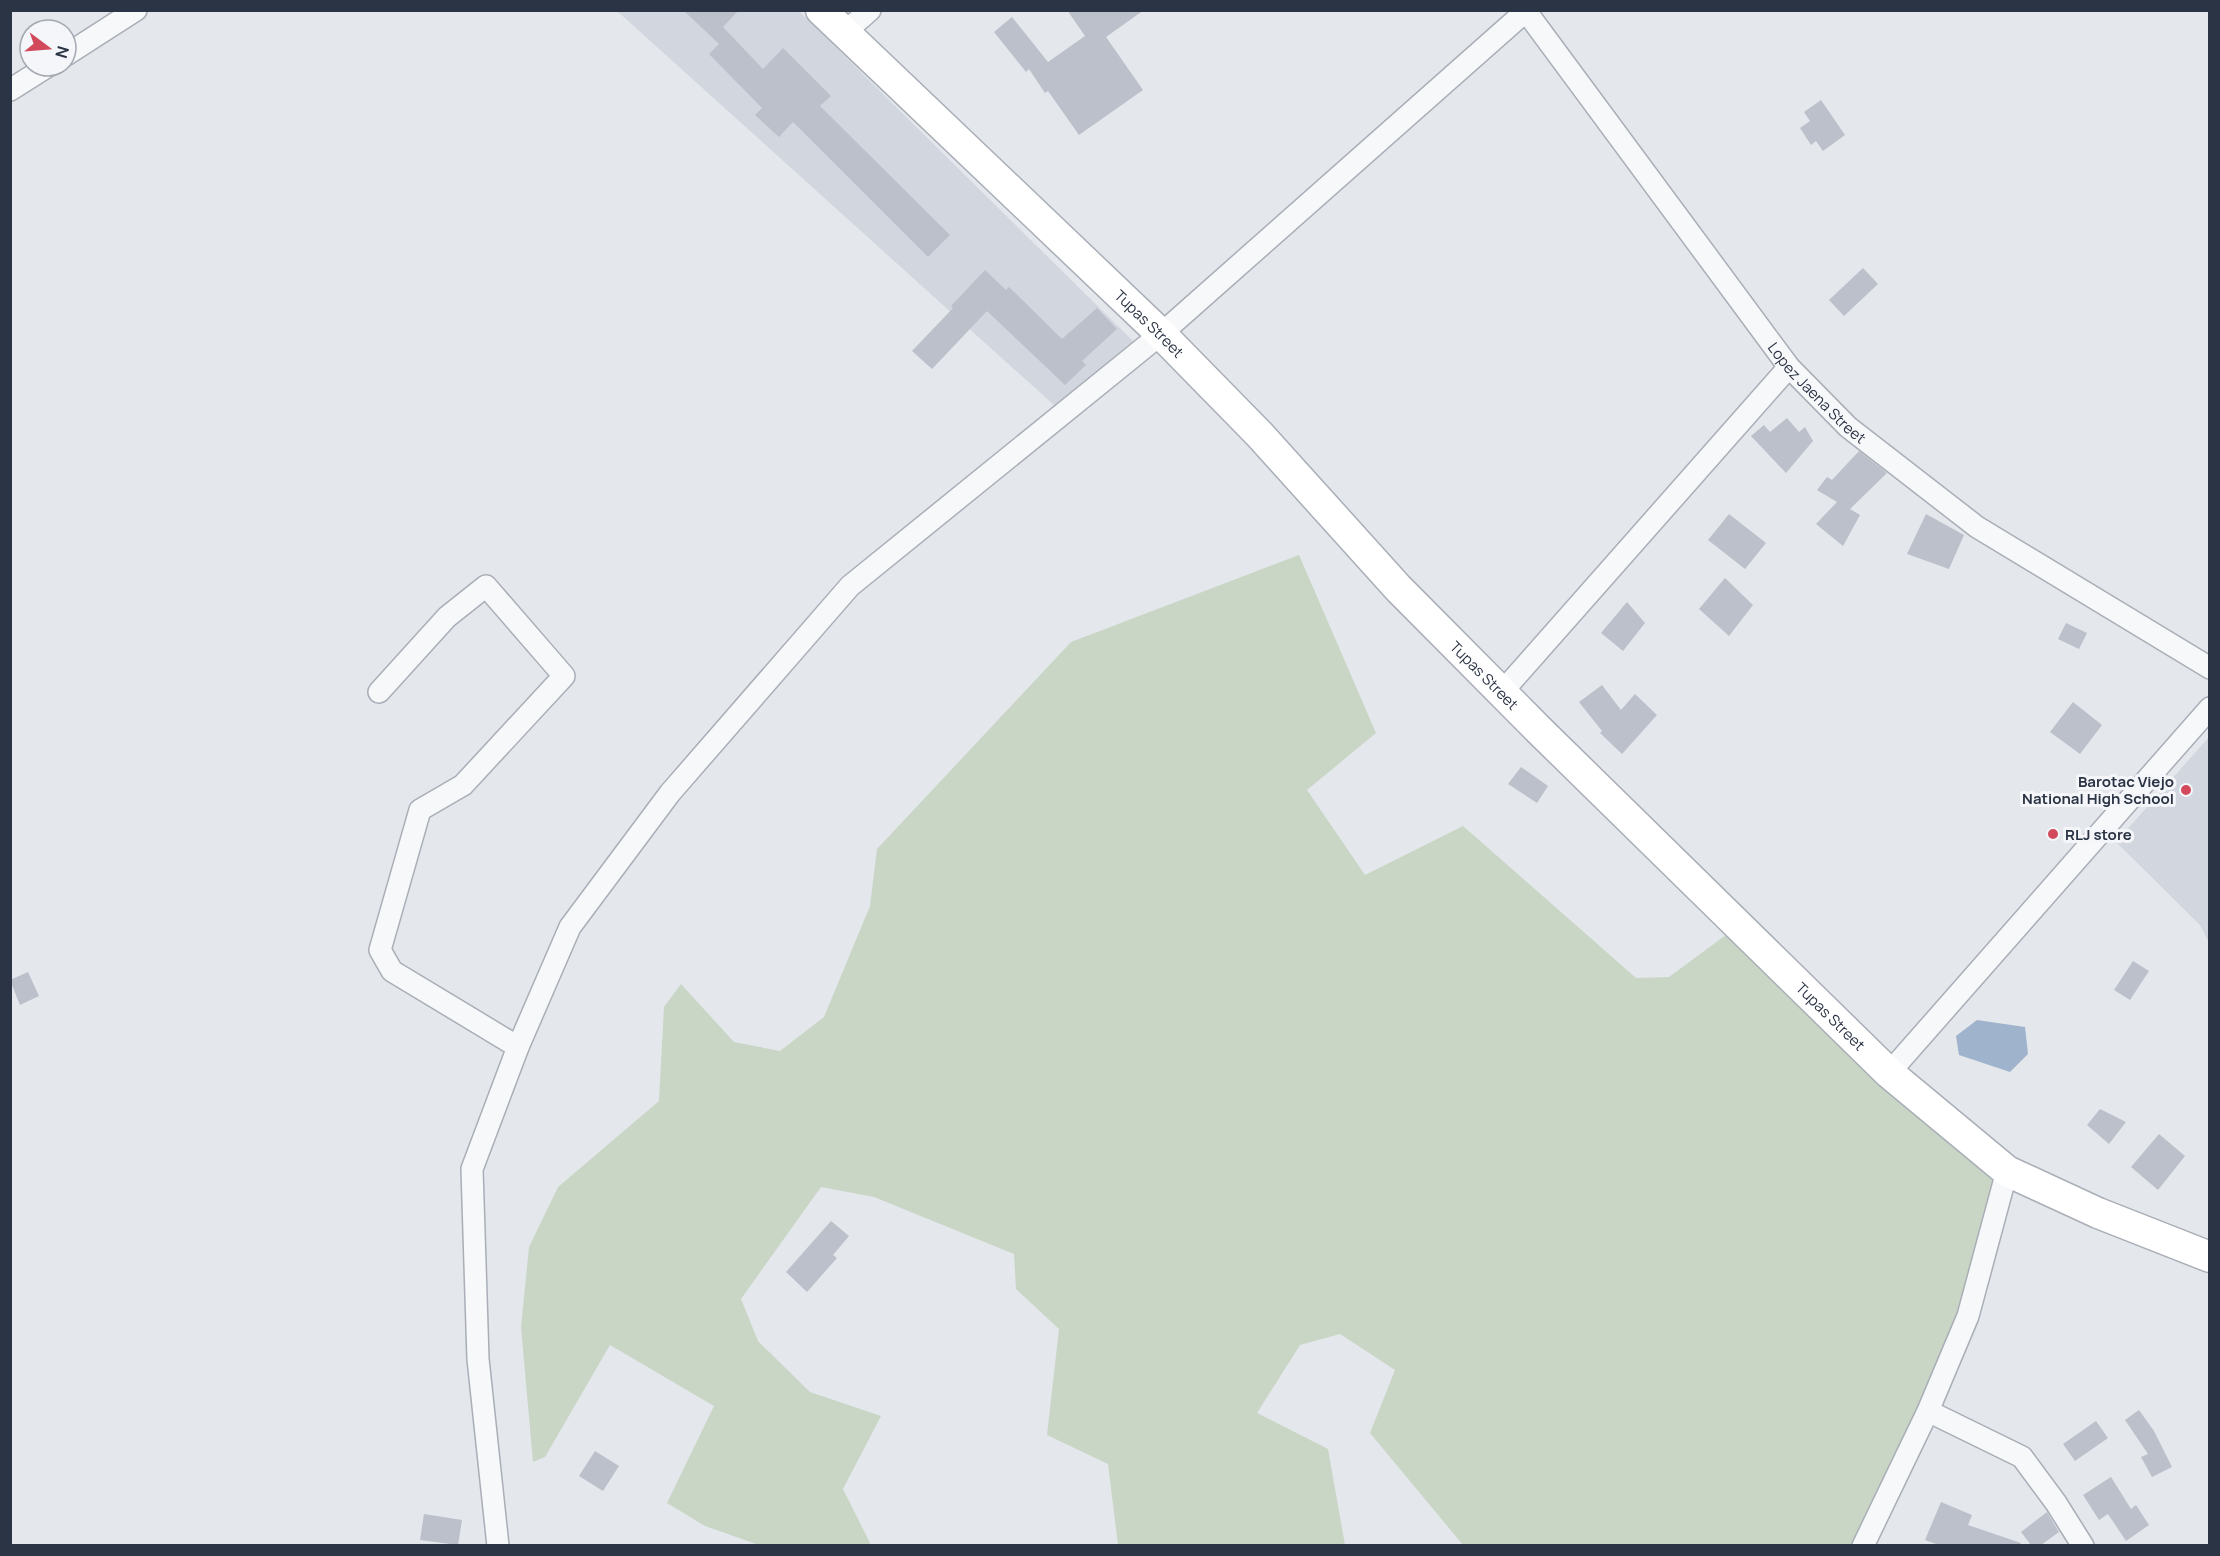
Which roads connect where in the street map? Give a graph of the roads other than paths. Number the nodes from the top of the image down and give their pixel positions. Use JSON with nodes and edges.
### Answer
{"nodes":[{"id":1,"x":136,"y":10,"type":"edge"},
{"id":2,"x":821,"y":10,"type":"edge"},
{"id":3,"x":870,"y":10,"type":"edge"},
{"id":4,"x":1526,"y":11,"type":"edge"},
{"id":5,"x":844,"y":32,"type":"junction"},
{"id":6,"x":78,"y":47,"type":"edge"},
{"id":7,"x":29,"y":78,"type":"edge"},
{"id":8,"x":10,"y":90,"type":"edge"},
{"id":9,"x":1161,"y":334,"type":"junction"},
{"id":10,"x":1789,"y":367,"type":"junction"},
{"id":11,"x":2210,"y":668,"type":"edge"},
{"id":12,"x":379,"y":692,"type":"dead end"},
{"id":13,"x":1502,"y":692,"type":"junction"},
{"id":14,"x":2210,"y":708,"type":"edge"},
{"id":15,"x":518,"y":1047,"type":"junction"},
{"id":16,"x":1889,"y":1073,"type":"junction"},
{"id":17,"x":2007,"y":1171,"type":"junction"},
{"id":18,"x":2210,"y":1257,"type":"edge"},
{"id":19,"x":1928,"y":1411,"type":"junction"},
{"id":20,"x":498,"y":1545,"type":"edge"},
{"id":21,"x":1863,"y":1545,"type":"edge"},
{"id":22,"x":2083,"y":1545,"type":"edge"}],
"edges":[{"from":1,"to":6,"type":"street"},
{"from":2,"to":5,"type":"street","name":"Tupas Street"},
{"from":3,"to":5,"type":"street"},
{"from":4,"to":9,"type":"street"},
{"from":4,"to":10,"type":"street","name":"Lopez Jaena Street"},
{"from":5,"to":9,"type":"street","name":"Tupas Street"},
{"from":7,"to":8,"type":"street"},
{"from":9,"to":13,"type":"street","name":"Tupas Street"},
{"from":9,"to":15,"type":"street"},
{"from":10,"to":11,"type":"street","name":"Lopez Jaena Street"},
{"from":10,"to":13,"type":"street"},
{"from":12,"to":15,"type":"street"},
{"from":13,"to":16,"type":"street","name":"Tupas Street"},
{"from":14,"to":16,"type":"street"},
{"from":15,"to":20,"type":"street"},
{"from":16,"to":17,"type":"street","name":"Tupas Street"},
{"from":17,"to":18,"type":"street","name":"Tupas Street"},
{"from":17,"to":19,"type":"street"},
{"from":19,"to":21,"type":"street"},
{"from":19,"to":22,"type":"street"}]}
